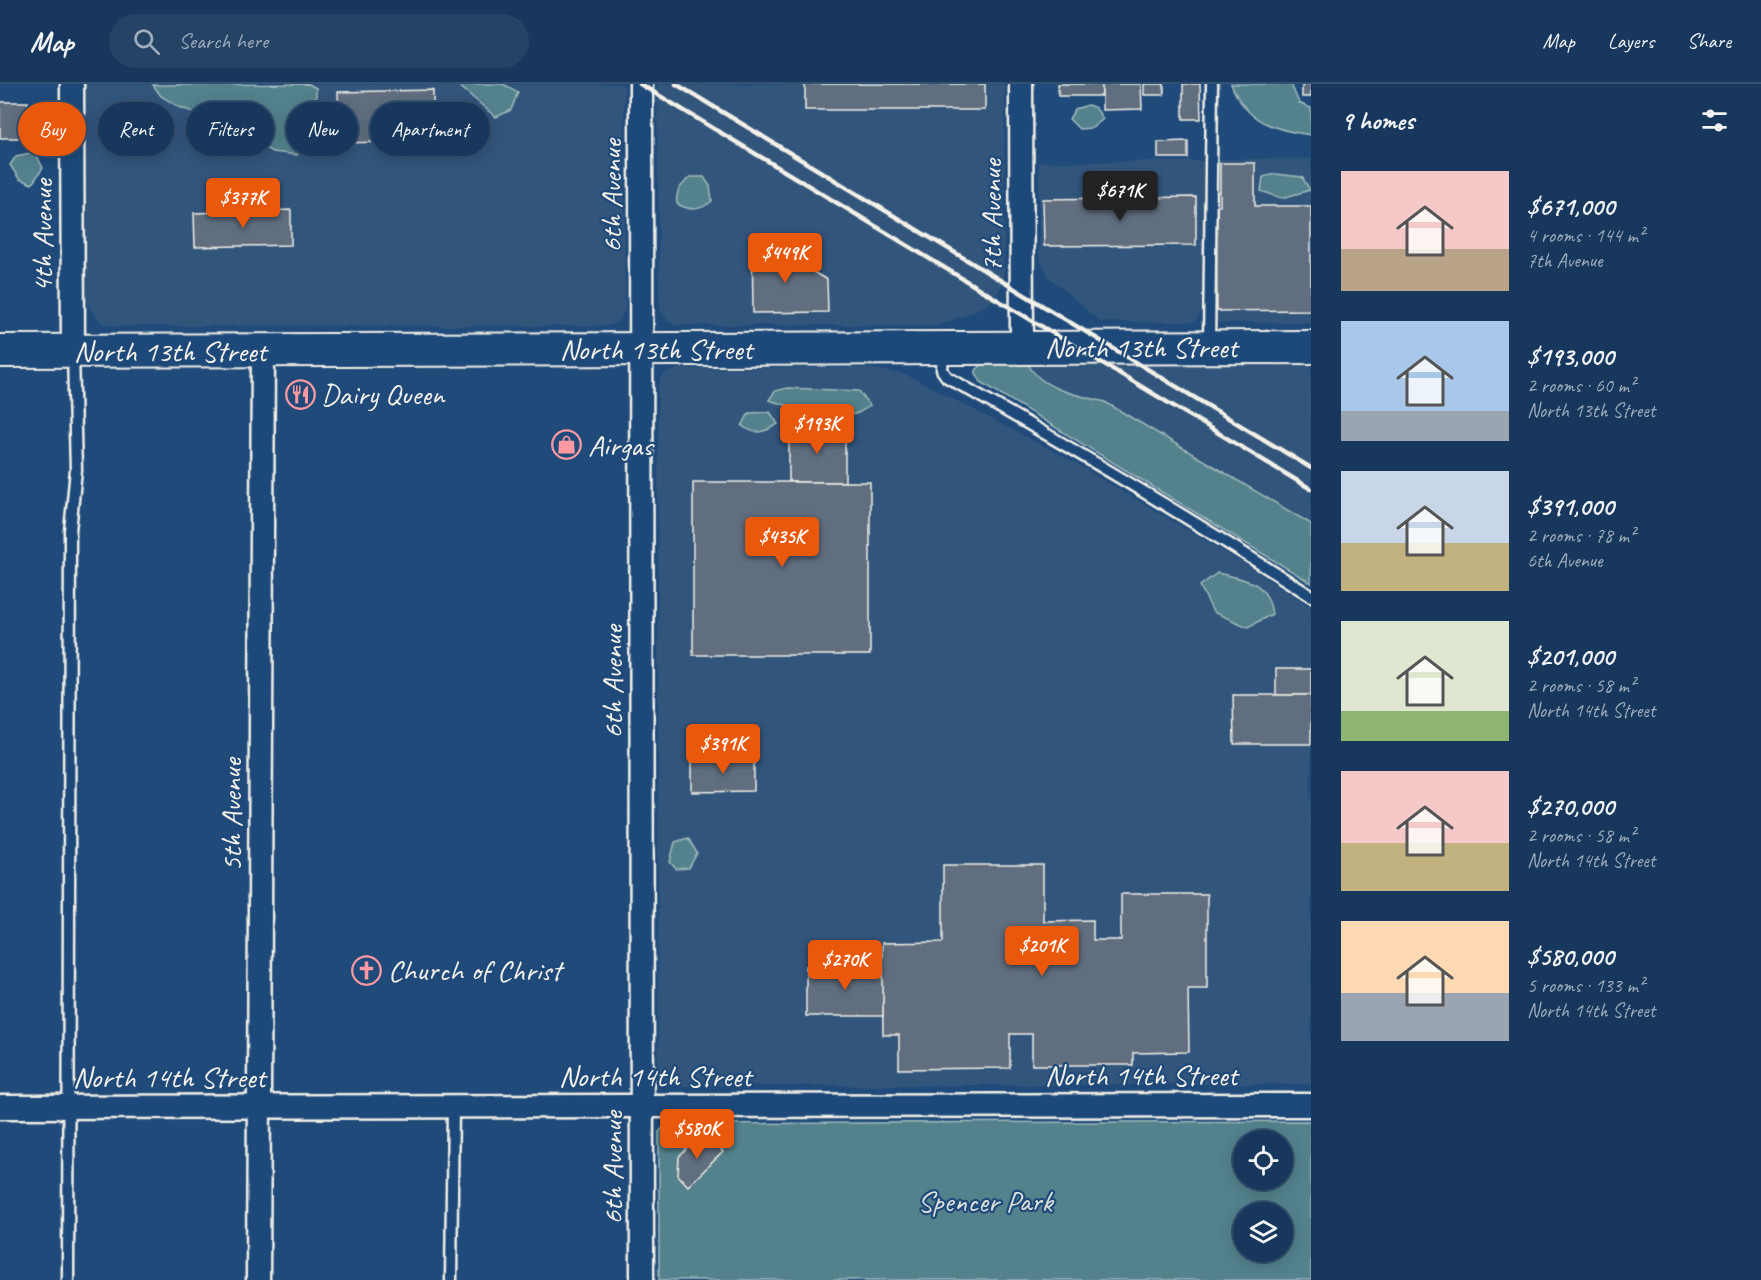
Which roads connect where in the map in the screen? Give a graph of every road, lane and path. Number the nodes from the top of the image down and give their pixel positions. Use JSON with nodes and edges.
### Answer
{"nodes":[{"id":1,"x":72,"y":84,"type":"edge"},
{"id":2,"x":641,"y":84,"type":"edge"},
{"id":3,"x":1021,"y":84,"type":"edge"},
{"id":4,"x":1212,"y":84,"type":"edge"},
{"id":5,"x":1209,"y":347,"type":"junction"},
{"id":6,"x":1311,"y":347,"type":"edge"},
{"id":7,"x":943,"y":348,"type":"junction"},
{"id":8,"x":1022,"y":348,"type":"junction"},
{"id":9,"x":642,"y":349,"type":"junction"},
{"id":10,"x":0,"y":351,"type":"edge"},
{"id":11,"x":73,"y":351,"type":"junction"},
{"id":12,"x":263,"y":351,"type":"junction"},
{"id":13,"x":1311,"y":596,"type":"edge"},
{"id":14,"x":1311,"y":1105,"type":"edge"},
{"id":15,"x":453,"y":1106,"type":"junction"},
{"id":16,"x":642,"y":1106,"type":"junction"},
{"id":17,"x":0,"y":1107,"type":"edge"},
{"id":18,"x":69,"y":1107,"type":"junction"},
{"id":19,"x":259,"y":1107,"type":"junction"},
{"id":20,"x":68,"y":1280,"type":"edge"},
{"id":21,"x":258,"y":1280,"type":"edge"},
{"id":22,"x":451,"y":1280,"type":"edge"},
{"id":23,"x":642,"y":1280,"type":"edge"}],
"edges":[{"from":1,"to":11,"type":"street","name":"4th Avenue"},
{"from":2,"to":9,"type":"street","name":"6th Avenue"},
{"from":3,"to":8,"type":"street","name":"7th Avenue"},
{"from":4,"to":5,"type":"lane"},
{"from":5,"to":6,"type":"main road","name":"North 13th Street"},
{"from":5,"to":8,"type":"main road","name":"North 13th Street"},
{"from":7,"to":8,"type":"main road","name":"North 13th Street"},
{"from":7,"to":9,"type":"main road","name":"North 13th Street"},
{"from":7,"to":13,"type":"lane"},
{"from":9,"to":12,"type":"main road","name":"North 13th Street"},
{"from":9,"to":16,"type":"street","name":"6th Avenue"},
{"from":10,"to":11,"type":"main road","name":"North 13th Street"},
{"from":11,"to":12,"type":"main road","name":"North 13th Street"},
{"from":11,"to":18,"type":"lane"},
{"from":12,"to":19,"type":"street","name":"5th Avenue"},
{"from":14,"to":16,"type":"street","name":"North 14th Street"},
{"from":15,"to":16,"type":"street","name":"North 14th Street"},
{"from":15,"to":19,"type":"street","name":"North 14th Street"},
{"from":15,"to":22,"type":"lane"},
{"from":16,"to":23,"type":"street","name":"6th Avenue"},
{"from":17,"to":18,"type":"street","name":"North 14th Street"},
{"from":18,"to":19,"type":"street","name":"North 14th Street"},
{"from":18,"to":20,"type":"lane"},
{"from":19,"to":21,"type":"street","name":"5th Avenue"}]}
